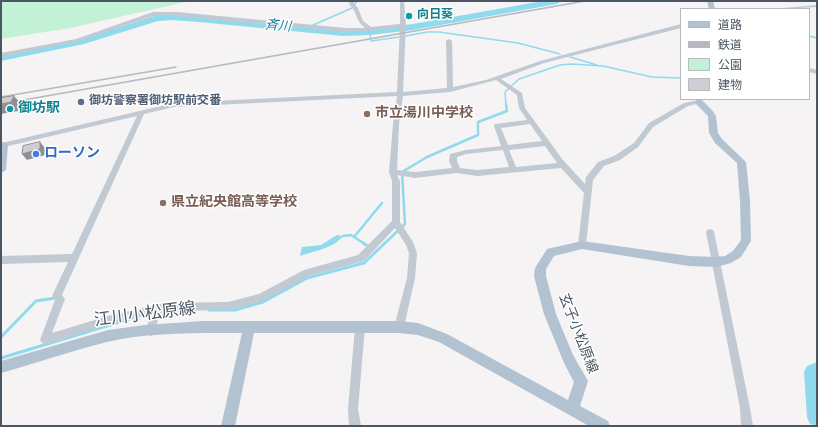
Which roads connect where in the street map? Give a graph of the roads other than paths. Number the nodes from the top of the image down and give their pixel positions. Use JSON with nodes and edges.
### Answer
{"nodes":[{"id":1,"x":359,"y":1,"type":"edge"},
{"id":2,"x":402,"y":1,"type":"edge"},
{"id":3,"x":805,"y":1,"type":"edge"},
{"id":4,"x":351,"y":3,"type":"edge"},
{"id":5,"x":815,"y":6,"type":"edge"},
{"id":6,"x":356,"y":8,"type":"junction"},
{"id":7,"x":793,"y":8,"type":"edge"},
{"id":8,"x":680,"y":26,"type":"edge"},
{"id":9,"x":403,"y":27,"type":"junction"},
{"id":10,"x":370,"y":29,"type":"junction"},
{"id":11,"x":449,"y":41,"type":"dead end"},
{"id":12,"x":1,"y":55,"type":"edge"},
{"id":13,"x":496,"y":78,"type":"junction"},
{"id":14,"x":450,"y":90,"type":"junction"},
{"id":15,"x":400,"y":94,"type":"junction"},
{"id":16,"x":706,"y":100,"type":"edge"},
{"id":17,"x":699,"y":102,"type":"junction"},
{"id":18,"x":142,"y":112,"type":"junction"},
{"id":19,"x":532,"y":122,"type":"junction"},
{"id":20,"x":547,"y":143,"type":"junction"},
{"id":21,"x":4,"y":145,"type":"joint"},
{"id":22,"x":505,"y":147,"type":"junction"},
{"id":23,"x":562,"y":165,"type":"junction"},
{"id":24,"x":1,"y":169,"type":"edge"},
{"id":25,"x":457,"y":170,"type":"junction"},
{"id":26,"x":513,"y":170,"type":"junction"},
{"id":27,"x":393,"y":172,"type":"junction"},
{"id":28,"x":587,"y":192,"type":"junction"},
{"id":29,"x":396,"y":222,"type":"junction"},
{"id":30,"x":710,"y":232,"type":"dead end"},
{"id":31,"x":582,"y":245,"type":"junction"},
{"id":32,"x":75,"y":258,"type":"junction"},
{"id":33,"x":1,"y":260,"type":"edge"},
{"id":34,"x":716,"y":262,"type":"junction"},
{"id":35,"x":156,"y":310,"type":"junction"},
{"id":36,"x":360,"y":327,"type":"junction"},
{"id":37,"x":400,"y":327,"type":"junction"},
{"id":38,"x":249,"y":328,"type":"junction"},
{"id":39,"x":151,"y":330,"type":"junction"},
{"id":40,"x":1,"y":367,"type":"edge"},
{"id":41,"x":572,"y":409,"type":"junction"},
{"id":42,"x":228,"y":426,"type":"edge"},
{"id":43,"x":356,"y":426,"type":"edge"},
{"id":44,"x":603,"y":426,"type":"edge"},
{"id":45,"x":747,"y":426,"type":"edge"}],
"edges":[{"from":1,"to":6,"type":"street"},
{"from":2,"to":9,"type":"street"},
{"from":3,"to":5,"type":"street"},
{"from":4,"to":6,"type":"street"},
{"from":5,"to":7,"type":"street"},
{"from":6,"to":10,"type":"street"},
{"from":8,"to":13,"type":"street"},
{"from":9,"to":10,"type":"street"},
{"from":9,"to":15,"type":"street"},
{"from":10,"to":12,"type":"street"},
{"from":11,"to":14,"type":"street"},
{"from":13,"to":14,"type":"street"},
{"from":13,"to":19,"type":"street"},
{"from":14,"to":15,"type":"street"},
{"from":15,"to":18,"type":"street"},
{"from":15,"to":27,"type":"street"},
{"from":16,"to":17,"type":"main road"},
{"from":17,"to":28,"type":"street"},
{"from":17,"to":34,"type":"main road","name":"玄子小松原線"},
{"from":18,"to":21,"type":"street"},
{"from":18,"to":32,"type":"street"},
{"from":19,"to":20,"type":"street"},
{"from":19,"to":22,"type":"street"},
{"from":20,"to":22,"type":"street"},
{"from":20,"to":23,"type":"street"},
{"from":21,"to":24,"type":"main road"},
{"from":22,"to":25,"type":"street"},
{"from":22,"to":26,"type":"street"},
{"from":23,"to":26,"type":"street"},
{"from":23,"to":28,"type":"street"},
{"from":25,"to":26,"type":"street"},
{"from":25,"to":27,"type":"street"},
{"from":27,"to":29,"type":"street"},
{"from":28,"to":31,"type":"street"},
{"from":29,"to":35,"type":"street"},
{"from":29,"to":37,"type":"street"},
{"from":30,"to":34,"type":"street"},
{"from":31,"to":34,"type":"main road","name":"玄子小松原線"},
{"from":31,"to":41,"type":"main road","name":"玄子小松原線"},
{"from":32,"to":33,"type":"street"},
{"from":32,"to":35,"type":"street"},
{"from":34,"to":45,"type":"street"},
{"from":35,"to":39,"type":"street"},
{"from":36,"to":37,"type":"main road"},
{"from":36,"to":38,"type":"main road"},
{"from":36,"to":43,"type":"street"},
{"from":37,"to":41,"type":"main road"},
{"from":38,"to":39,"type":"main road","name":"江川小松原線"},
{"from":38,"to":42,"type":"main road"},
{"from":39,"to":40,"type":"main road","name":"江川小松原線"},
{"from":41,"to":44,"type":"main road"}]}
